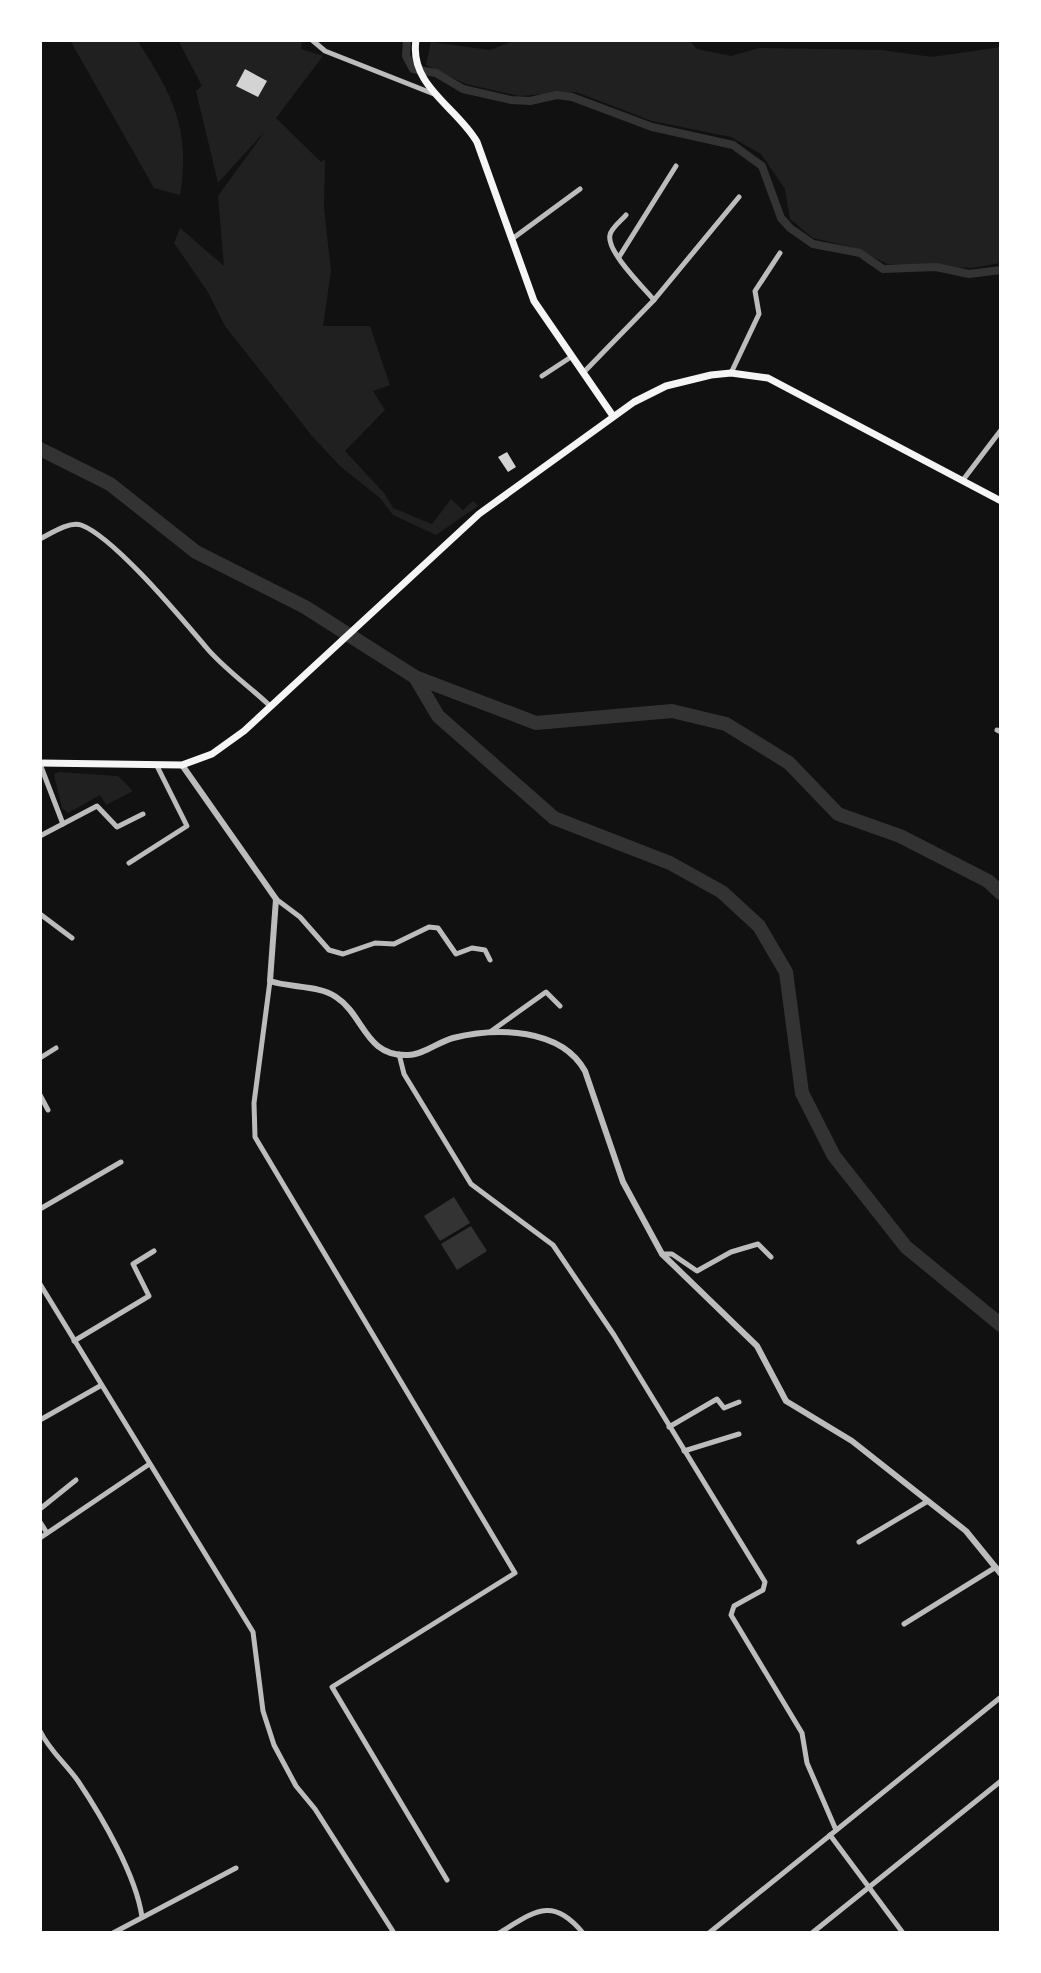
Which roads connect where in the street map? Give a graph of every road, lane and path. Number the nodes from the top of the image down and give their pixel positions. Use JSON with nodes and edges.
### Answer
{"nodes":[{"id":1,"x":312,"y":40,"type":"edge"},
{"id":2,"x":416,"y":40,"type":"edge"},
{"id":3,"x":434,"y":94,"type":"junction"},
{"id":4,"x":676,"y":166,"type":"dead end"},
{"id":5,"x":580,"y":189,"type":"dead end"},
{"id":6,"x":739,"y":197,"type":"dead end"},
{"id":7,"x":626,"y":215,"type":"dead end"},
{"id":8,"x":511,"y":239,"type":"junction"},
{"id":9,"x":780,"y":253,"type":"dead end"},
{"id":10,"x":619,"y":257,"type":"junction"},
{"id":11,"x":654,"y":300,"type":"junction"},
{"id":12,"x":571,"y":357,"type":"junction"},
{"id":13,"x":582,"y":373,"type":"junction"},
{"id":14,"x":731,"y":373,"type":"junction"},
{"id":15,"x":542,"y":376,"type":"dead end"},
{"id":16,"x":613,"y":416,"type":"junction"},
{"id":17,"x":1001,"y":430,"type":"edge"},
{"id":18,"x":963,"y":480,"type":"junction"},
{"id":19,"x":1001,"y":501,"type":"edge"},
{"id":20,"x":40,"y":539,"type":"edge"},
{"id":21,"x":269,"y":705,"type":"junction"},
{"id":22,"x":40,"y":764,"type":"edge"},
{"id":23,"x":182,"y":765,"type":"junction"},
{"id":24,"x":157,"y":766,"type":"junction"},
{"id":25,"x":143,"y":814,"type":"dead end"},
{"id":26,"x":63,"y":824,"type":"junction"},
{"id":27,"x":40,"y":836,"type":"edge"},
{"id":28,"x":129,"y":863,"type":"dead end"},
{"id":29,"x":276,"y":899,"type":"junction"},
{"id":30,"x":40,"y":914,"type":"edge"},
{"id":31,"x":72,"y":938,"type":"dead end"},
{"id":32,"x":490,"y":960,"type":"dead end"},
{"id":33,"x":270,"y":981,"type":"junction"},
{"id":34,"x":560,"y":1006,"type":"dead end"},
{"id":35,"x":490,"y":1032,"type":"junction"},
{"id":36,"x":56,"y":1048,"type":"dead end"},
{"id":37,"x":399,"y":1054,"type":"junction"},
{"id":38,"x":40,"y":1058,"type":"edge"},
{"id":39,"x":40,"y":1095,"type":"edge"},
{"id":40,"x":48,"y":1110,"type":"dead end"},
{"id":41,"x":121,"y":1162,"type":"dead end"},
{"id":42,"x":40,"y":1209,"type":"edge"},
{"id":43,"x":154,"y":1251,"type":"dead end"},
{"id":44,"x":662,"y":1254,"type":"junction"},
{"id":45,"x":771,"y":1257,"type":"dead end"},
{"id":46,"x":40,"y":1284,"type":"edge"},
{"id":47,"x":74,"y":1341,"type":"junction"},
{"id":48,"x":100,"y":1386,"type":"junction"},
{"id":49,"x":739,"y":1402,"type":"dead end"},
{"id":50,"x":40,"y":1420,"type":"edge"},
{"id":51,"x":669,"y":1427,"type":"junction"},
{"id":52,"x":739,"y":1434,"type":"dead end"},
{"id":53,"x":684,"y":1451,"type":"junction"},
{"id":54,"x":148,"y":1465,"type":"junction"},
{"id":55,"x":76,"y":1480,"type":"dead end"},
{"id":56,"x":928,"y":1501,"type":"junction"},
{"id":57,"x":40,"y":1509,"type":"edge"},
{"id":58,"x":40,"y":1522,"type":"edge"},
{"id":59,"x":47,"y":1533,"type":"junction"},
{"id":60,"x":40,"y":1538,"type":"edge"},
{"id":61,"x":859,"y":1542,"type":"dead end"},
{"id":62,"x":996,"y":1567,"type":"junction"},
{"id":63,"x":1001,"y":1574,"type":"edge"},
{"id":64,"x":904,"y":1624,"type":"dead end"},
{"id":65,"x":1001,"y":1697,"type":"edge"},
{"id":66,"x":40,"y":1731,"type":"edge"},
{"id":67,"x":44,"y":1748,"type":"edge"},
{"id":68,"x":1001,"y":1781,"type":"edge"},
{"id":69,"x":836,"y":1830,"type":"junction"},
{"id":70,"x":830,"y":1835,"type":"junction"},
{"id":71,"x":236,"y":1868,"type":"dead end"},
{"id":72,"x":447,"y":1880,"type":"dead end"},
{"id":73,"x":867,"y":1888,"type":"junction"},
{"id":74,"x":142,"y":1917,"type":"junction"},
{"id":75,"x":113,"y":1933,"type":"edge"},
{"id":76,"x":394,"y":1933,"type":"edge"},
{"id":77,"x":499,"y":1933,"type":"edge"},
{"id":78,"x":583,"y":1933,"type":"edge"},
{"id":79,"x":709,"y":1933,"type":"edge"},
{"id":80,"x":812,"y":1933,"type":"edge"},
{"id":81,"x":903,"y":1933,"type":"edge"}],
"edges":[{"from":1,"to":3,"type":"street"},
{"from":2,"to":3,"type":"main road"},
{"from":3,"to":8,"type":"main road"},
{"from":4,"to":10,"type":"street"},
{"from":5,"to":8,"type":"street"},
{"from":6,"to":11,"type":"street"},
{"from":7,"to":10,"type":"street"},
{"from":8,"to":12,"type":"main road"},
{"from":9,"to":14,"type":"street"},
{"from":10,"to":11,"type":"street"},
{"from":11,"to":13,"type":"street"},
{"from":12,"to":13,"type":"main road"},
{"from":12,"to":15,"type":"street"},
{"from":13,"to":16,"type":"main road"},
{"from":14,"to":16,"type":"main road"},
{"from":14,"to":18,"type":"main road"},
{"from":16,"to":21,"type":"main road"},
{"from":17,"to":18,"type":"street"},
{"from":18,"to":19,"type":"main road"},
{"from":20,"to":21,"type":"street"},
{"from":21,"to":23,"type":"main road"},
{"from":22,"to":24,"type":"main road"},
{"from":22,"to":26,"type":"street"},
{"from":23,"to":24,"type":"main road"},
{"from":23,"to":29,"type":"street"},
{"from":24,"to":28,"type":"street"},
{"from":25,"to":26,"type":"street"},
{"from":26,"to":27,"type":"street"},
{"from":29,"to":32,"type":"street"},
{"from":29,"to":33,"type":"street"},
{"from":30,"to":31,"type":"street"},
{"from":33,"to":37,"type":"street"},
{"from":33,"to":72,"type":"street"},
{"from":34,"to":35,"type":"street"},
{"from":35,"to":37,"type":"street"},
{"from":35,"to":44,"type":"street"},
{"from":36,"to":38,"type":"street"},
{"from":37,"to":51,"type":"street"},
{"from":39,"to":40,"type":"street"},
{"from":41,"to":42,"type":"street"},
{"from":43,"to":47,"type":"street"},
{"from":44,"to":45,"type":"street"},
{"from":44,"to":56,"type":"street"},
{"from":46,"to":47,"type":"street"},
{"from":47,"to":48,"type":"street"},
{"from":48,"to":50,"type":"street"},
{"from":48,"to":54,"type":"street"},
{"from":49,"to":51,"type":"street"},
{"from":51,"to":53,"type":"street"},
{"from":52,"to":53,"type":"street"},
{"from":53,"to":69,"type":"street"},
{"from":54,"to":59,"type":"street"},
{"from":54,"to":76,"type":"street"},
{"from":55,"to":57,"type":"street"},
{"from":56,"to":61,"type":"street"},
{"from":56,"to":62,"type":"street"},
{"from":58,"to":59,"type":"street"},
{"from":59,"to":60,"type":"street"},
{"from":62,"to":63,"type":"street"},
{"from":62,"to":64,"type":"street"},
{"from":65,"to":69,"type":"street"},
{"from":66,"to":67,"type":"street"},
{"from":67,"to":74,"type":"street"},
{"from":68,"to":73,"type":"street"},
{"from":69,"to":70,"type":"street"},
{"from":70,"to":73,"type":"street"},
{"from":70,"to":79,"type":"street"},
{"from":71,"to":74,"type":"street"},
{"from":73,"to":80,"type":"street"},
{"from":73,"to":81,"type":"street"},
{"from":74,"to":75,"type":"street"},
{"from":77,"to":78,"type":"street"}]}
